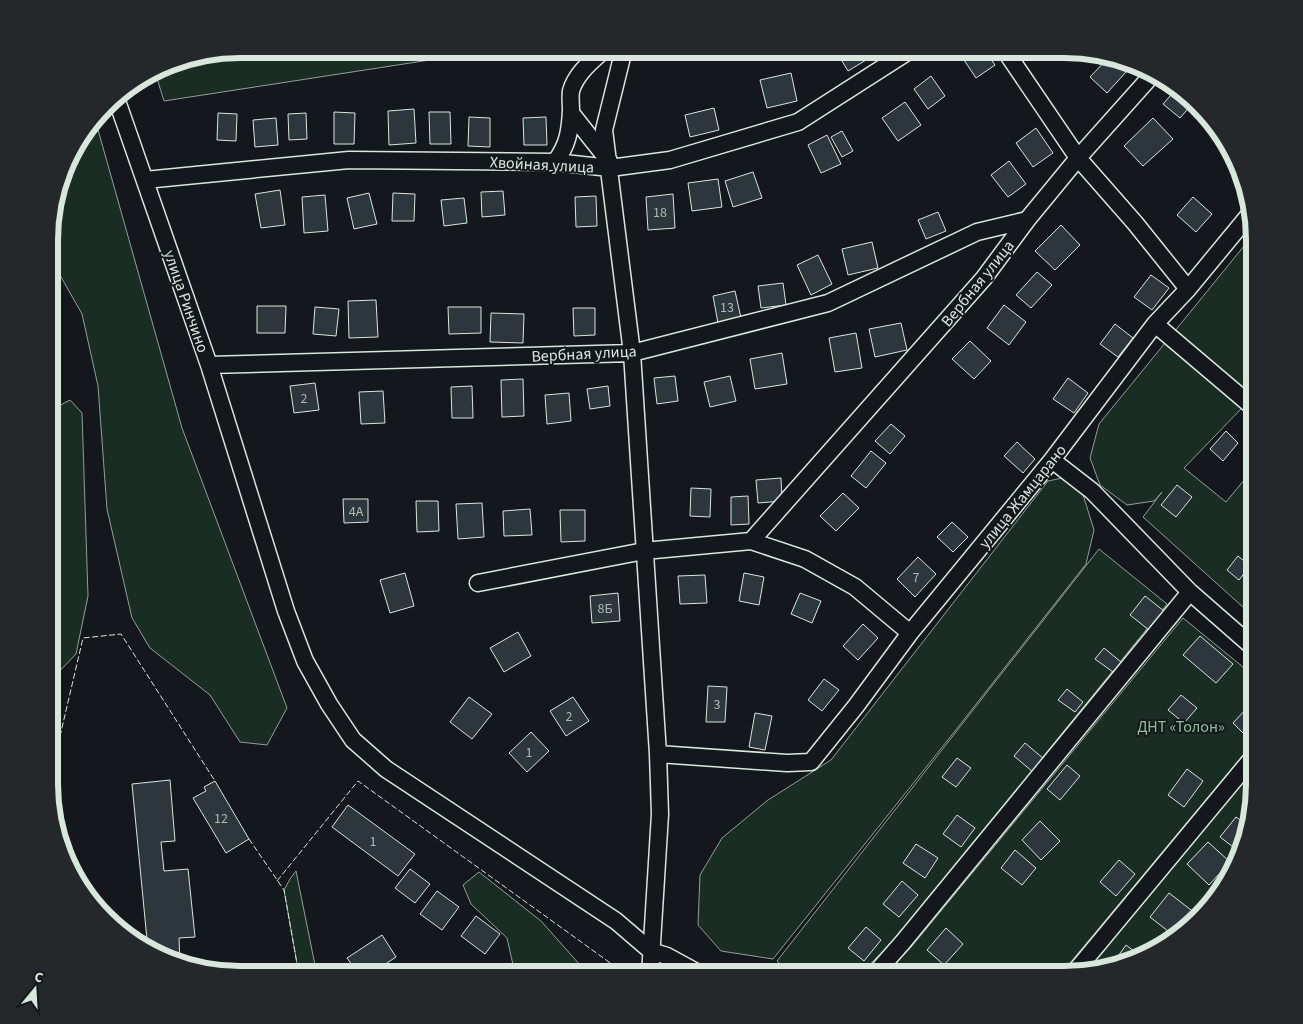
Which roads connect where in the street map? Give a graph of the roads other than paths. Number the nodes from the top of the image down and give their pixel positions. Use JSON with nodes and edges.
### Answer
{"nodes":[{"id":1,"x":596,"y":58,"type":"edge"},
{"id":2,"x":622,"y":58,"type":"edge"},
{"id":3,"x":898,"y":58,"type":"edge"},
{"id":4,"x":1010,"y":58,"type":"edge"},
{"id":5,"x":1149,"y":79,"type":"edge"},
{"id":6,"x":118,"y":104,"type":"edge"},
{"id":7,"x":571,"y":113,"type":"junction"},
{"id":8,"x":585,"y":132,"type":"junction"},
{"id":9,"x":1078,"y":158,"type":"junction"},
{"id":10,"x":555,"y":162,"type":"junction"},
{"id":11,"x":609,"y":164,"type":"junction"},
{"id":12,"x":592,"y":165,"type":"junction"},
{"id":13,"x":144,"y":180,"type":"junction"},
{"id":14,"x":1027,"y":220,"type":"junction"},
{"id":15,"x":1244,"y":221,"type":"edge"},
{"id":16,"x":1188,"y":289,"type":"junction"},
{"id":17,"x":1155,"y":324,"type":"junction"},
{"id":18,"x":632,"y":353,"type":"junction"},
{"id":19,"x":209,"y":365,"type":"junction"},
{"id":20,"x":1246,"y":401,"type":"edge"},
{"id":21,"x":1052,"y":460,"type":"junction"},
{"id":22,"x":751,"y":541,"type":"junction"},
{"id":23,"x":644,"y":551,"type":"junction"},
{"id":24,"x":478,"y":583,"type":"dead end"},
{"id":25,"x":1190,"y":592,"type":"junction"},
{"id":26,"x":910,"y":633,"type":"junction"},
{"id":27,"x":1246,"y":641,"type":"edge"},
{"id":28,"x":658,"y":754,"type":"junction"},
{"id":29,"x":1246,"y":766,"type":"edge"},
{"id":30,"x":651,"y":951,"type":"junction"},
{"id":31,"x":650,"y":966,"type":"edge"},
{"id":32,"x":668,"y":966,"type":"edge"},
{"id":33,"x":685,"y":966,"type":"edge"},
{"id":34,"x":882,"y":966,"type":"edge"},
{"id":35,"x":1080,"y":966,"type":"edge"}],
"edges":[{"from":1,"to":7,"type":"street"},
{"from":2,"to":11,"type":"street"},
{"from":3,"to":11,"type":"street","name":"Хвойная улица"},
{"from":4,"to":9,"type":"street"},
{"from":5,"to":9,"type":"street","name":"Вербная улица"},
{"from":6,"to":13,"type":"street","name":"улица Ринчино"},
{"from":7,"to":8,"type":"street"},
{"from":7,"to":10,"type":"street"},
{"from":8,"to":11,"type":"street"},
{"from":8,"to":12,"type":"street"},
{"from":9,"to":14,"type":"street","name":"Вербная улица"},
{"from":9,"to":16,"type":"street"},
{"from":10,"to":12,"type":"street","name":"Хвойная улица"},
{"from":10,"to":13,"type":"street","name":"Хвойная улица"},
{"from":11,"to":12,"type":"street","name":"Хвойная улица"},
{"from":11,"to":18,"type":"street"},
{"from":13,"to":19,"type":"street","name":"улица Ринчино"},
{"from":14,"to":18,"type":"street","name":"Вербная улица"},
{"from":14,"to":22,"type":"street","name":"Вербная улица"},
{"from":15,"to":16,"type":"street","name":"улица Жамцарано"},
{"from":16,"to":17,"type":"street","name":"улица Жамцарано"},
{"from":17,"to":20,"type":"street"},
{"from":17,"to":21,"type":"street","name":"улица Жамцарано"},
{"from":18,"to":19,"type":"street","name":"Вербная улица"},
{"from":18,"to":23,"type":"street"},
{"from":19,"to":30,"type":"street","name":"улица Ринчино"},
{"from":21,"to":25,"type":"street"},
{"from":21,"to":26,"type":"street","name":"улица Жамцарано"},
{"from":22,"to":23,"type":"street"},
{"from":22,"to":26,"type":"street"},
{"from":23,"to":24,"type":"street"},
{"from":23,"to":28,"type":"street"},
{"from":25,"to":27,"type":"street"},
{"from":25,"to":34,"type":"street"},
{"from":26,"to":28,"type":"street","name":"улица Жамцарано"},
{"from":28,"to":30,"type":"street"},
{"from":29,"to":35,"type":"street"},
{"from":30,"to":31,"type":"street"},
{"from":30,"to":32,"type":"street","name":"улица Ринчино"},
{"from":30,"to":33,"type":"street"}]}
